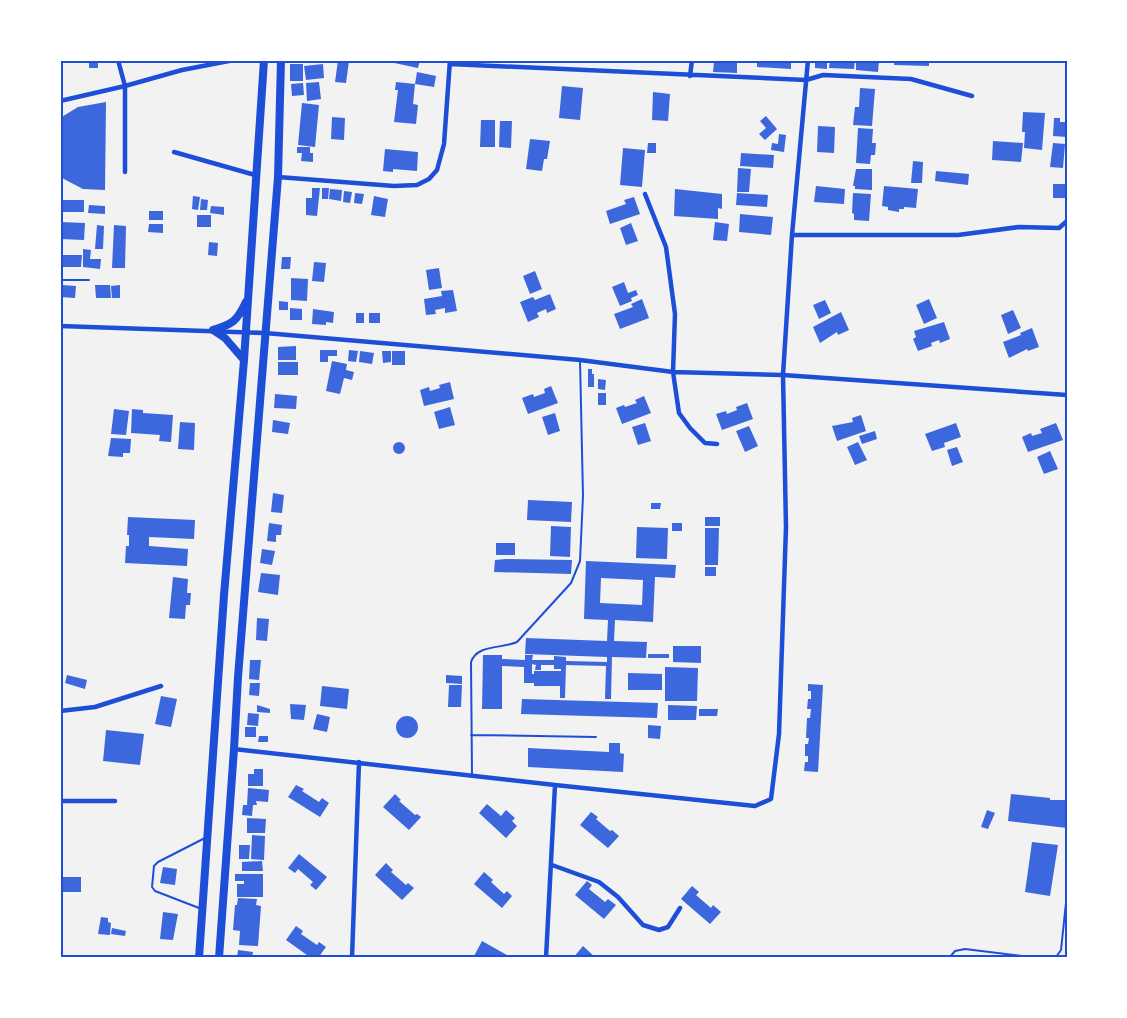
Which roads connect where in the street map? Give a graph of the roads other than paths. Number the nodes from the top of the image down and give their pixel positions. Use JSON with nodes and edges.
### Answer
{"nodes":[{"id":1,"x":118,"y":60,"type":"edge"},
{"id":2,"x":234,"y":60,"type":"edge"},
{"id":3,"x":264,"y":60,"type":"edge"},
{"id":4,"x":281,"y":60,"type":"edge"},
{"id":5,"x":563,"y":60,"type":"edge"},
{"id":6,"x":692,"y":60,"type":"edge"},
{"id":7,"x":808,"y":60,"type":"edge"},
{"id":8,"x":450,"y":62,"type":"edge"},
{"id":9,"x":563,"y":68,"type":"junction"},
{"id":10,"x":690,"y":76,"type":"junction"},
{"id":11,"x":806,"y":80,"type":"junction"},
{"id":12,"x":125,"y":86,"type":"junction"},
{"id":13,"x":972,"y":96,"type":"dead end"},
{"id":14,"x":60,"y":101,"type":"edge"},
{"id":15,"x":174,"y":152,"type":"dead end"},
{"id":16,"x":124,"y":172,"type":"dead end"},
{"id":17,"x":255,"y":175,"type":"junction"},
{"id":18,"x":278,"y":177,"type":"junction"},
{"id":19,"x":645,"y":194,"type":"dead end"},
{"id":20,"x":1067,"y":221,"type":"edge"},
{"id":21,"x":792,"y":236,"type":"junction"},
{"id":22,"x":60,"y":280,"type":"edge"},
{"id":23,"x":88,"y":280,"type":"dead end"},
{"id":24,"x":248,"y":298,"type":"junction"},
{"id":25,"x":60,"y":326,"type":"edge"},
{"id":26,"x":213,"y":330,"type":"junction"},
{"id":27,"x":246,"y":333,"type":"junction"},
{"id":28,"x":265,"y":333,"type":"junction"},
{"id":29,"x":244,"y":360,"type":"junction"},
{"id":30,"x":580,"y":360,"type":"junction"},
{"id":31,"x":673,"y":372,"type":"junction"},
{"id":32,"x":783,"y":375,"type":"junction"},
{"id":33,"x":1067,"y":395,"type":"edge"},
{"id":34,"x":717,"y":444,"type":"dead end"},
{"id":35,"x":161,"y":686,"type":"dead end"},
{"id":36,"x":60,"y":711,"type":"edge"},
{"id":37,"x":471,"y":735,"type":"junction"},
{"id":38,"x":596,"y":737,"type":"dead end"},
{"id":39,"x":234,"y":749,"type":"junction"},
{"id":40,"x":359,"y":762,"type":"junction"},
{"id":41,"x":472,"y":776,"type":"junction"},
{"id":42,"x":555,"y":785,"type":"junction"},
{"id":43,"x":60,"y":801,"type":"edge"},
{"id":44,"x":115,"y":801,"type":"dead end"},
{"id":45,"x":208,"y":836,"type":"junction"},
{"id":46,"x":552,"y":865,"type":"junction"},
{"id":47,"x":1067,"y":893,"type":"edge"},
{"id":48,"x":680,"y":908,"type":"dead end"},
{"id":49,"x":202,"y":909,"type":"junction"},
{"id":50,"x":199,"y":958,"type":"edge"},
{"id":51,"x":219,"y":958,"type":"edge"},
{"id":52,"x":352,"y":958,"type":"edge"},
{"id":53,"x":546,"y":958,"type":"edge"},
{"id":54,"x":950,"y":958,"type":"edge"},
{"id":55,"x":1038,"y":958,"type":"edge"},
{"id":56,"x":1050,"y":958,"type":"edge"}],
"edges":[{"from":1,"to":12,"type":"street"},
{"from":2,"to":12,"type":"street"},
{"from":3,"to":17,"type":"main road"},
{"from":4,"to":18,"type":"main road"},
{"from":5,"to":9,"type":"street"},
{"from":6,"to":10,"type":"street"},
{"from":7,"to":11,"type":"street"},
{"from":8,"to":9,"type":"street"},
{"from":8,"to":18,"type":"street"},
{"from":9,"to":10,"type":"street"},
{"from":10,"to":11,"type":"street"},
{"from":11,"to":13,"type":"street"},
{"from":11,"to":21,"type":"street"},
{"from":12,"to":14,"type":"street"},
{"from":12,"to":16,"type":"street"},
{"from":15,"to":17,"type":"street"},
{"from":17,"to":24,"type":"main road"},
{"from":18,"to":28,"type":"main road"},
{"from":19,"to":31,"type":"street"},
{"from":20,"to":21,"type":"street"},
{"from":21,"to":32,"type":"street"},
{"from":22,"to":23,"type":"lane"},
{"from":24,"to":26,"type":"main road"},
{"from":24,"to":27,"type":"main road"},
{"from":25,"to":26,"type":"street"},
{"from":26,"to":27,"type":"street"},
{"from":26,"to":29,"type":"main road"},
{"from":27,"to":28,"type":"street"},
{"from":27,"to":29,"type":"main road"},
{"from":28,"to":30,"type":"street"},
{"from":28,"to":39,"type":"main road"},
{"from":29,"to":45,"type":"main road"},
{"from":30,"to":31,"type":"street"},
{"from":30,"to":37,"type":"lane"},
{"from":31,"to":32,"type":"street"},
{"from":31,"to":34,"type":"street"},
{"from":32,"to":33,"type":"street"},
{"from":32,"to":42,"type":"street"},
{"from":35,"to":36,"type":"street"},
{"from":37,"to":38,"type":"lane"},
{"from":37,"to":41,"type":"lane"},
{"from":39,"to":40,"type":"street"},
{"from":39,"to":51,"type":"main road"},
{"from":40,"to":41,"type":"street"},
{"from":40,"to":52,"type":"street"},
{"from":41,"to":42,"type":"street"},
{"from":42,"to":46,"type":"street"},
{"from":43,"to":44,"type":"street"},
{"from":45,"to":49,"type":"main road"},
{"from":45,"to":49,"type":"lane"},
{"from":46,"to":48,"type":"street"},
{"from":46,"to":53,"type":"street"},
{"from":47,"to":56,"type":"lane"},
{"from":49,"to":50,"type":"main road"},
{"from":54,"to":55,"type":"lane"}]}
